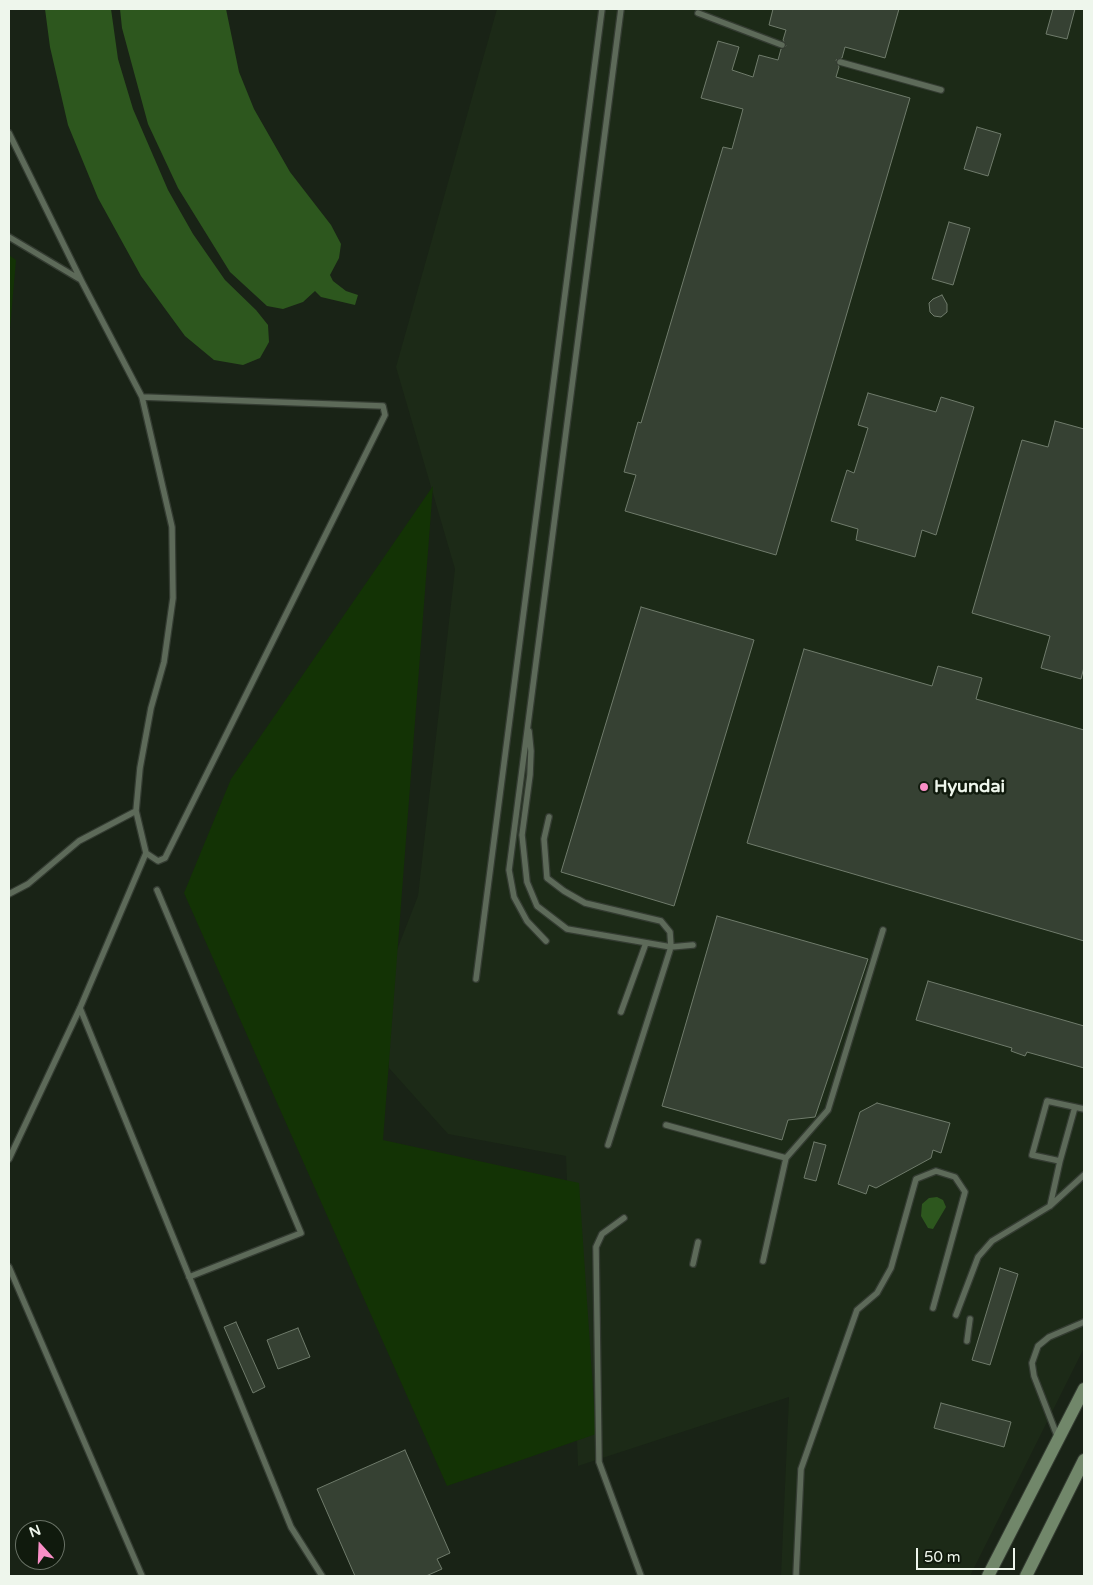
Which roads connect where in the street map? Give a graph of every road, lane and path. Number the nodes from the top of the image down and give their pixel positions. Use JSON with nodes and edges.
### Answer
{"nodes":[{"id":1,"x":602,"y":9,"type":"edge"},
{"id":2,"x":621,"y":9,"type":"edge"},
{"id":3,"x":698,"y":13,"type":"dead end"},
{"id":4,"x":782,"y":44,"type":"dead end"},
{"id":5,"x":840,"y":62,"type":"dead end"},
{"id":6,"x":941,"y":90,"type":"dead end"},
{"id":7,"x":9,"y":133,"type":"edge"},
{"id":8,"x":9,"y":237,"type":"edge"},
{"id":9,"x":81,"y":280,"type":"junction"},
{"id":10,"x":142,"y":397,"type":"junction"},
{"id":11,"x":528,"y":724,"type":"junction"},
{"id":12,"x":136,"y":811,"type":"junction"},
{"id":13,"x":549,"y":817,"type":"dead end"},
{"id":14,"x":146,"y":853,"type":"junction"},
{"id":15,"x":157,"y":890,"type":"dead end"},
{"id":16,"x":9,"y":894,"type":"edge"},
{"id":17,"x":883,"y":930,"type":"dead end"},
{"id":18,"x":546,"y":941,"type":"dead end"},
{"id":19,"x":646,"y":943,"type":"junction"},
{"id":20,"x":693,"y":945,"type":"dead end"},
{"id":21,"x":672,"y":947,"type":"junction"},
{"id":22,"x":476,"y":979,"type":"dead end"},
{"id":23,"x":80,"y":1008,"type":"junction"},
{"id":24,"x":622,"y":1012,"type":"dead end"},
{"id":25,"x":1075,"y":1107,"type":"junction"},
{"id":26,"x":1084,"y":1109,"type":"edge"},
{"id":27,"x":666,"y":1125,"type":"dead end"},
{"id":28,"x":608,"y":1145,"type":"dead end"},
{"id":29,"x":786,"y":1158,"type":"junction"},
{"id":30,"x":9,"y":1159,"type":"edge"},
{"id":31,"x":1060,"y":1161,"type":"junction"},
{"id":32,"x":1084,"y":1176,"type":"edge"},
{"id":33,"x":1050,"y":1206,"type":"junction"},
{"id":34,"x":624,"y":1218,"type":"dead end"},
{"id":35,"x":698,"y":1242,"type":"dead end"},
{"id":36,"x":763,"y":1261,"type":"dead end"},
{"id":37,"x":693,"y":1264,"type":"dead end"},
{"id":38,"x":9,"y":1267,"type":"edge"},
{"id":39,"x":189,"y":1277,"type":"junction"},
{"id":40,"x":933,"y":1308,"type":"dead end"},
{"id":41,"x":956,"y":1315,"type":"dead end"},
{"id":42,"x":970,"y":1319,"type":"dead end"},
{"id":43,"x":1084,"y":1322,"type":"edge"},
{"id":44,"x":968,"y":1341,"type":"dead end"},
{"id":45,"x":1084,"y":1389,"type":"edge"},
{"id":46,"x":1058,"y":1440,"type":"junction"},
{"id":47,"x":1084,"y":1460,"type":"edge"},
{"id":48,"x":142,"y":1576,"type":"edge"},
{"id":49,"x":322,"y":1576,"type":"edge"},
{"id":50,"x":641,"y":1576,"type":"edge"},
{"id":51,"x":796,"y":1576,"type":"edge"},
{"id":52,"x":988,"y":1576,"type":"edge"},
{"id":53,"x":1026,"y":1576,"type":"edge"}],
"edges":[{"from":1,"to":22,"type":"lane"},
{"from":2,"to":11,"type":"lane"},
{"from":3,"to":4,"type":"lane"},
{"from":5,"to":6,"type":"lane"},
{"from":7,"to":9,"type":"lane"},
{"from":8,"to":9,"type":"lane"},
{"from":9,"to":10,"type":"lane"},
{"from":10,"to":12,"type":"lane"},
{"from":10,"to":14,"type":"lane"},
{"from":11,"to":18,"type":"lane"},
{"from":11,"to":19,"type":"lane"},
{"from":12,"to":14,"type":"lane"},
{"from":12,"to":16,"type":"lane"},
{"from":13,"to":21,"type":"lane"},
{"from":14,"to":23,"type":"lane"},
{"from":15,"to":39,"type":"lane"},
{"from":17,"to":29,"type":"lane"},
{"from":19,"to":21,"type":"lane"},
{"from":19,"to":24,"type":"lane"},
{"from":20,"to":21,"type":"lane"},
{"from":21,"to":28,"type":"lane"},
{"from":23,"to":30,"type":"lane"},
{"from":23,"to":39,"type":"lane"},
{"from":25,"to":26,"type":"lane"},
{"from":25,"to":31,"type":"lane"},
{"from":25,"to":31,"type":"lane"},
{"from":27,"to":29,"type":"lane"},
{"from":29,"to":36,"type":"lane"},
{"from":31,"to":33,"type":"lane"},
{"from":32,"to":33,"type":"lane"},
{"from":33,"to":41,"type":"lane"},
{"from":34,"to":50,"type":"lane"},
{"from":35,"to":37,"type":"lane"},
{"from":38,"to":48,"type":"lane"},
{"from":39,"to":49,"type":"lane"},
{"from":40,"to":51,"type":"lane"},
{"from":42,"to":44,"type":"lane"},
{"from":43,"to":46,"type":"lane"},
{"from":45,"to":46,"type":"main road"},
{"from":46,"to":52,"type":"main road"},
{"from":47,"to":53,"type":"main road"}]}
